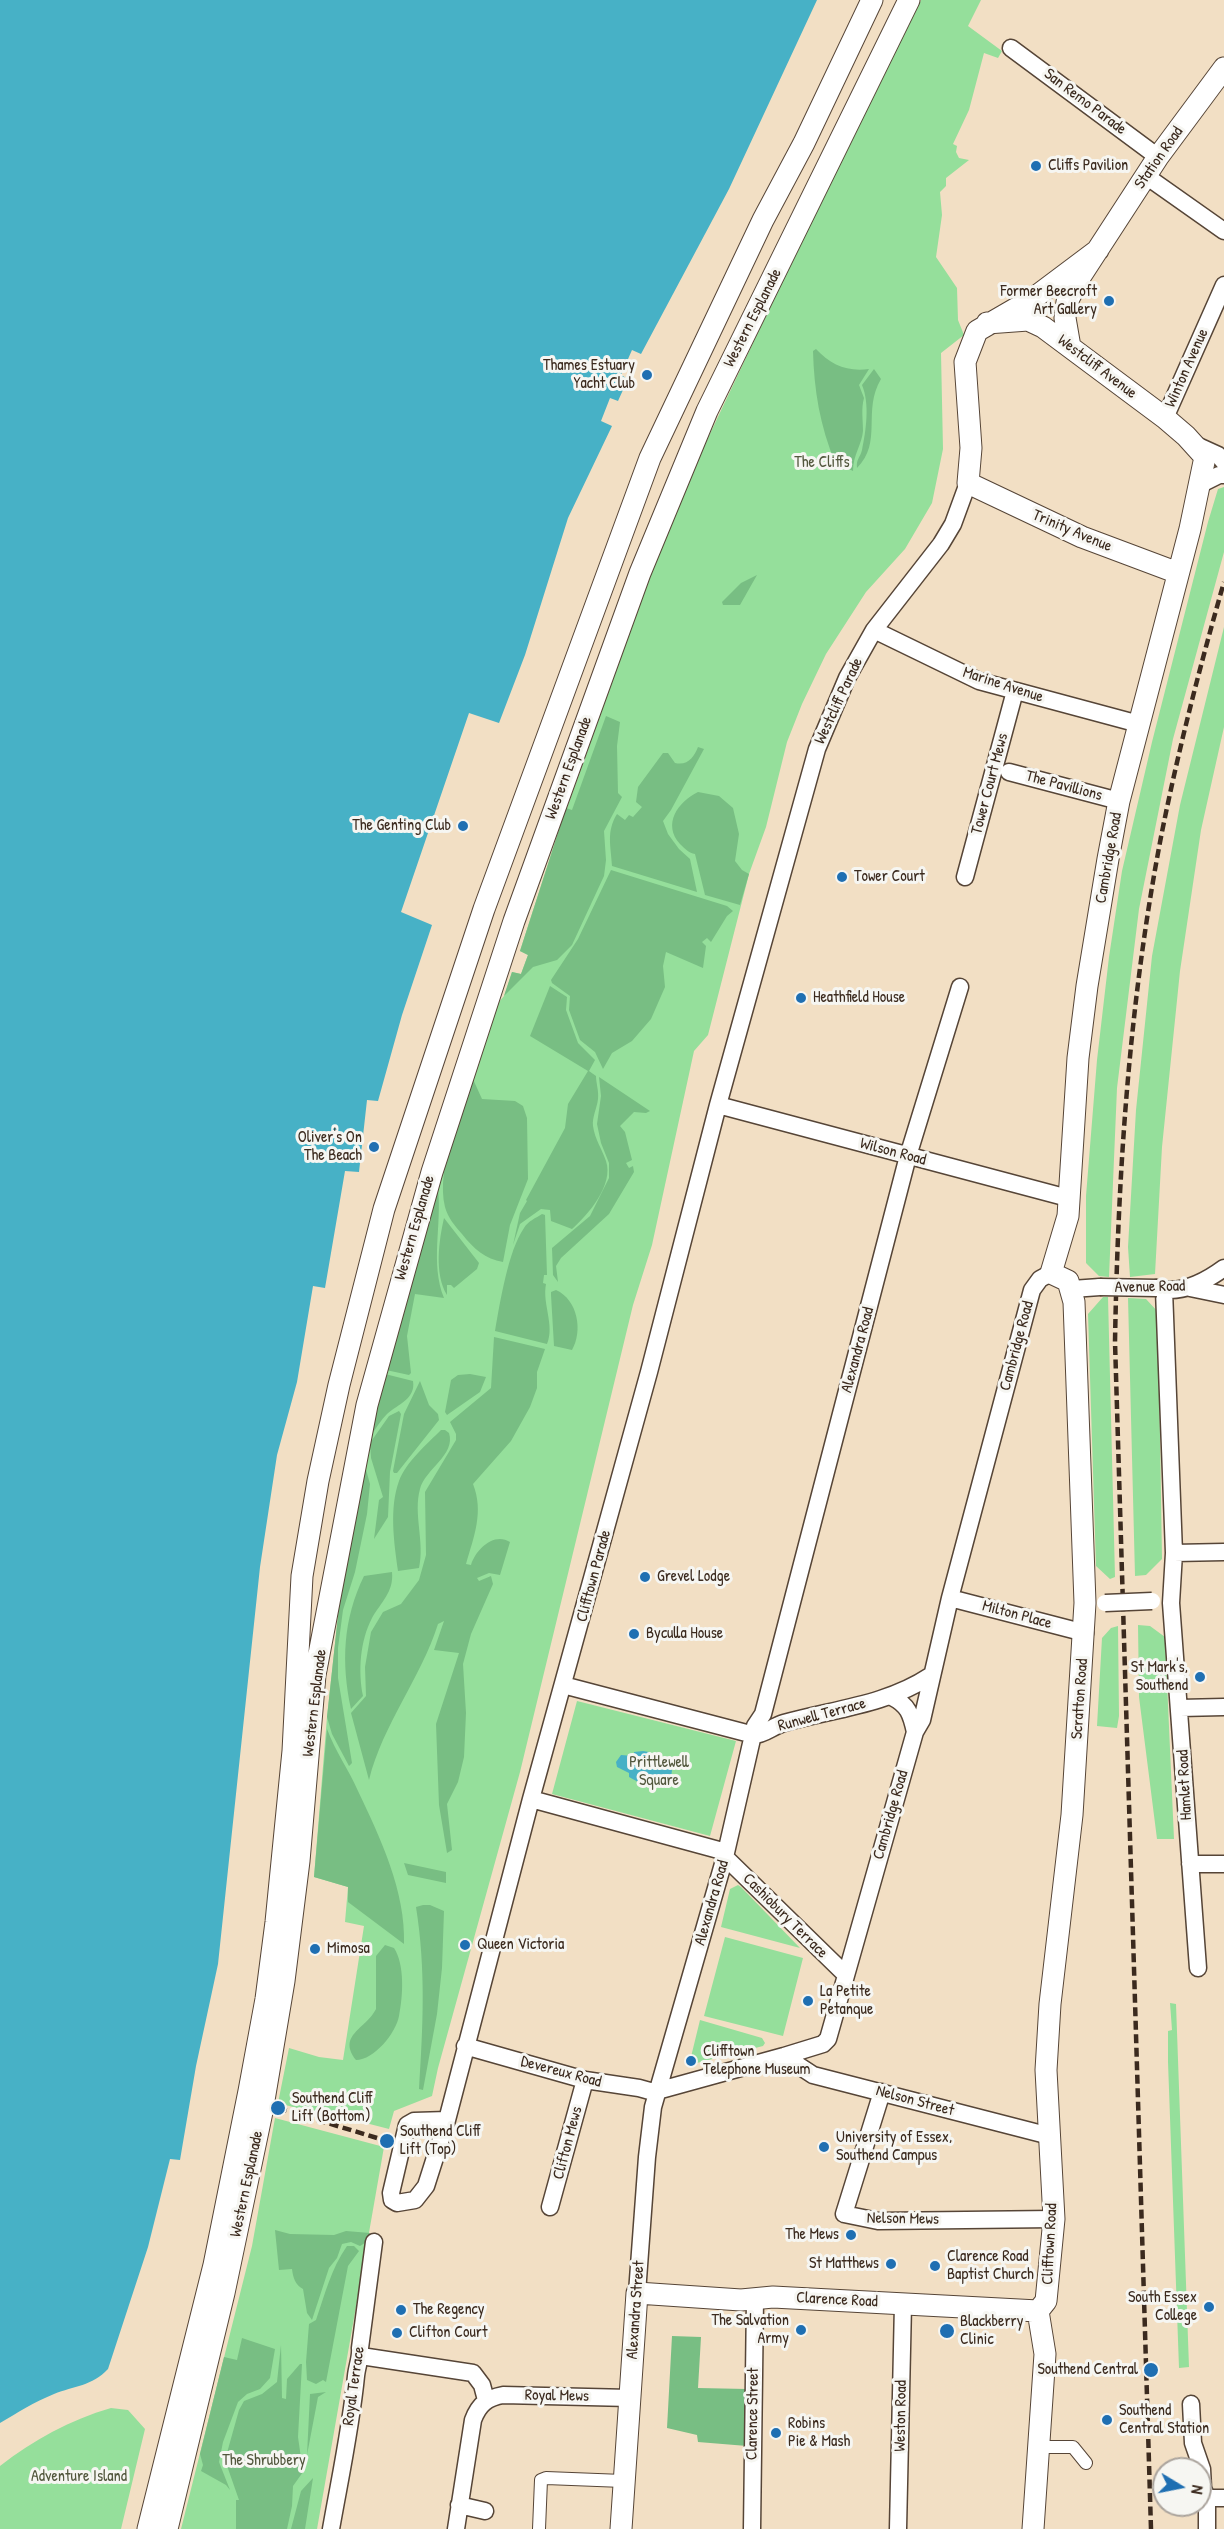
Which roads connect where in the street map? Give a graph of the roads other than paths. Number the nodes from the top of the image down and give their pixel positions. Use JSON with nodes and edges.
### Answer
{"nodes":[{"id":1,"x":872,"y":0,"type":"edge"},
{"id":2,"x":909,"y":0,"type":"edge"},
{"id":3,"x":1011,"y":48,"type":"dead end"},
{"id":4,"x":1224,"y":68,"type":"edge"},
{"id":5,"x":1158,"y":157,"type":"junction"},
{"id":6,"x":1146,"y":177,"type":"junction"},
{"id":7,"x":1224,"y":231,"type":"edge"},
{"id":8,"x":1098,"y":250,"type":"junction"},
{"id":9,"x":1224,"y":285,"type":"edge"},
{"id":10,"x":987,"y":323,"type":"junction"},
{"id":11,"x":1070,"y":347,"type":"junction"},
{"id":12,"x":1165,"y":418,"type":"junction"},
{"id":13,"x":1195,"y":444,"type":"junction"},
{"id":14,"x":1224,"y":462,"type":"edge"},
{"id":15,"x":1224,"y":476,"type":"edge"},
{"id":16,"x":968,"y":483,"type":"junction"},
{"id":17,"x":1201,"y":484,"type":"junction"},
{"id":18,"x":1178,"y":573,"type":"junction"},
{"id":19,"x":874,"y":630,"type":"junction"},
{"id":20,"x":1015,"y":692,"type":"junction"},
{"id":21,"x":1139,"y":724,"type":"junction"},
{"id":22,"x":1009,"y":772,"type":"dead end"},
{"id":23,"x":1119,"y":801,"type":"junction"},
{"id":24,"x":964,"y":877,"type":"dead end"},
{"id":25,"x":960,"y":987,"type":"dead end"},
{"id":26,"x":718,"y":1105,"type":"junction"},
{"id":27,"x":908,"y":1156,"type":"junction"},
{"id":28,"x":1068,"y":1198,"type":"junction"},
{"id":29,"x":1224,"y":1268,"type":"edge"},
{"id":30,"x":1051,"y":1273,"type":"junction"},
{"id":31,"x":1190,"y":1287,"type":"junction"},
{"id":32,"x":1072,"y":1289,"type":"junction"},
{"id":33,"x":1161,"y":1289,"type":"junction"},
{"id":34,"x":1224,"y":1295,"type":"edge"},
{"id":35,"x":1224,"y":1551,"type":"edge"},
{"id":36,"x":1174,"y":1553,"type":"junction"},
{"id":37,"x":950,"y":1598,"type":"junction"},
{"id":38,"x":1095,"y":1603,"type":"junction"},
{"id":39,"x":1172,"y":1603,"type":"junction"},
{"id":40,"x":1084,"y":1633,"type":"junction"},
{"id":41,"x":930,"y":1676,"type":"junction"},
{"id":42,"x":563,"y":1685,"type":"junction"},
{"id":43,"x":891,"y":1697,"type":"junction"},
{"id":44,"x":1224,"y":1707,"type":"edge"},
{"id":45,"x":1180,"y":1708,"type":"junction"},
{"id":46,"x":767,"y":1721,"type":"junction"},
{"id":47,"x":915,"y":1732,"type":"junction"},
{"id":48,"x":754,"y":1735,"type":"junction"},
{"id":49,"x":531,"y":1799,"type":"junction"},
{"id":50,"x":725,"y":1854,"type":"junction"},
{"id":51,"x":1190,"y":1864,"type":"junction"},
{"id":52,"x":1224,"y":1864,"type":"edge"},
{"id":53,"x":1198,"y":1968,"type":"dead end"},
{"id":54,"x":846,"y":1975,"type":"junction"},
{"id":55,"x":465,"y":2046,"type":"junction"},
{"id":56,"x":784,"y":2056,"type":"junction"},
{"id":57,"x":585,"y":2080,"type":"junction"},
{"id":58,"x":657,"y":2092,"type":"junction"},
{"id":59,"x":882,"y":2092,"type":"junction"},
{"id":60,"x":447,"y":2120,"type":"junction"},
{"id":61,"x":1050,"y":2136,"type":"junction"},
{"id":62,"x":550,"y":2207,"type":"dead end"},
{"id":63,"x":1054,"y":2219,"type":"junction"},
{"id":64,"x":374,"y":2242,"type":"dead end"},
{"id":65,"x":637,"y":2293,"type":"junction"},
{"id":66,"x":754,"y":2299,"type":"junction"},
{"id":67,"x":903,"y":2304,"type":"junction"},
{"id":68,"x":1038,"y":2311,"type":"junction"},
{"id":69,"x":361,"y":2356,"type":"junction"},
{"id":70,"x":630,"y":2398,"type":"junction"},
{"id":71,"x":486,"y":2400,"type":"junction"},
{"id":72,"x":1191,"y":2404,"type":"dead end"},
{"id":73,"x":1038,"y":2447,"type":"junction"},
{"id":74,"x":1198,"y":2457,"type":"edge"},
{"id":75,"x":1086,"y":2463,"type":"dead end"},
{"id":76,"x":622,"y":2481,"type":"junction"},
{"id":77,"x":459,"y":2505,"type":"junction"},
{"id":78,"x":485,"y":2511,"type":"dead end"},
{"id":79,"x":148,"y":2529,"type":"edge"},
{"id":80,"x":167,"y":2529,"type":"edge"},
{"id":81,"x":331,"y":2529,"type":"edge"},
{"id":82,"x":456,"y":2529,"type":"edge"},
{"id":83,"x":539,"y":2529,"type":"edge"},
{"id":84,"x":621,"y":2529,"type":"edge"},
{"id":85,"x":752,"y":2529,"type":"edge"},
{"id":86,"x":898,"y":2529,"type":"edge"},
{"id":87,"x":1034,"y":2529,"type":"edge"}],
"edges":[{"from":1,"to":79,"type":"street","name":"Western Esplanade"},
{"from":2,"to":80,"type":"street","name":"Western Esplanade"},
{"from":3,"to":5,"type":"street","name":"San Remo Parade"},
{"from":4,"to":5,"type":"street","name":"Station Road"},
{"from":5,"to":6,"type":"street","name":"Station Road"},
{"from":6,"to":7,"type":"street"},
{"from":6,"to":8,"type":"street","name":"Station Road"},
{"from":8,"to":10,"type":"street","name":"Station Road"},
{"from":8,"to":11,"type":"street","name":"Station Road"},
{"from":9,"to":12,"type":"street","name":"Winton Avenue"},
{"from":10,"to":11,"type":"street","name":"Westcliff Avenue"},
{"from":10,"to":16,"type":"street","name":"Westcliff Parade"},
{"from":11,"to":12,"type":"street","name":"Westcliff Avenue"},
{"from":12,"to":13,"type":"street","name":"Westcliff Avenue"},
{"from":13,"to":14,"type":"street","name":"Westcliff Avenue"},
{"from":13,"to":17,"type":"street"},
{"from":15,"to":17,"type":"street"},
{"from":16,"to":18,"type":"street","name":"Trinity Avenue"},
{"from":16,"to":19,"type":"street","name":"Westcliff Parade"},
{"from":17,"to":18,"type":"street","name":"Cambridge Road"},
{"from":18,"to":21,"type":"street","name":"Cambridge Road"},
{"from":19,"to":20,"type":"street","name":"Marine Avenue"},
{"from":19,"to":26,"type":"street","name":"Westcliff Parade"},
{"from":20,"to":21,"type":"street","name":"Marine Avenue"},
{"from":20,"to":24,"type":"street","name":"Tower Court Mews"},
{"from":21,"to":23,"type":"street","name":"Cambridge Road"},
{"from":22,"to":23,"type":"street","name":"The Pavillions"},
{"from":23,"to":28,"type":"street","name":"Cambridge Road"},
{"from":25,"to":27,"type":"street","name":"Alexandra Road"},
{"from":26,"to":27,"type":"street","name":"Wilson Road"},
{"from":26,"to":42,"type":"street","name":"Clifftown Parade"},
{"from":27,"to":28,"type":"street","name":"Wilson Road"},
{"from":27,"to":46,"type":"street","name":"Alexandra Road"},
{"from":28,"to":30,"type":"street","name":"Cambridge Road"},
{"from":29,"to":31,"type":"street","name":"Avenue Road"},
{"from":30,"to":32,"type":"street"},
{"from":30,"to":37,"type":"street","name":"Cambridge Road"},
{"from":31,"to":33,"type":"street","name":"Avenue Road"},
{"from":31,"to":34,"type":"street"},
{"from":32,"to":33,"type":"street","name":"Avenue Road","bridge":true},
{"from":32,"to":38,"type":"street","name":"Scratton Road"},
{"from":33,"to":36,"type":"street","name":"Hamlet Road"},
{"from":35,"to":36,"type":"street"},
{"from":36,"to":39,"type":"street","name":"Hamlet Road"},
{"from":37,"to":40,"type":"street","name":"Milton Place"},
{"from":37,"to":41,"type":"street","name":"Cambridge Road"},
{"from":38,"to":39,"type":"street","bridge":true},
{"from":38,"to":40,"type":"street","name":"Scratton Road"},
{"from":39,"to":45,"type":"street","name":"Hamlet Road"},
{"from":40,"to":61,"type":"street","name":"Scratton Road"},
{"from":41,"to":43,"type":"street","name":"Runwell Terrace"},
{"from":41,"to":47,"type":"street","name":"Cambridge Road"},
{"from":42,"to":48,"type":"street"},
{"from":42,"to":49,"type":"street","name":"Clifftown Parade"},
{"from":43,"to":46,"type":"street","name":"Runwell Terrace"},
{"from":43,"to":47,"type":"street"},
{"from":44,"to":45,"type":"street"},
{"from":45,"to":51,"type":"street","name":"Hamlet Road"},
{"from":46,"to":48,"type":"street","name":"Alexandra Road"},
{"from":47,"to":54,"type":"street","name":"Cambridge Road"},
{"from":48,"to":50,"type":"street","name":"Alexandra Road"},
{"from":49,"to":50,"type":"street"},
{"from":49,"to":55,"type":"street","name":"Clifftown Parade"},
{"from":50,"to":54,"type":"street","name":"Cashiobury Terrace"},
{"from":50,"to":58,"type":"street","name":"Alexandra Road"},
{"from":51,"to":52,"type":"street"},
{"from":51,"to":53,"type":"street","name":"Hamlet Road"},
{"from":54,"to":56,"type":"street","name":"Cambridge Road"},
{"from":55,"to":57,"type":"street","name":"Devereux Road"},
{"from":55,"to":60,"type":"street","name":"Clifftown Parade"},
{"from":56,"to":58,"type":"street"},
{"from":56,"to":59,"type":"street","name":"Nelson Street"},
{"from":57,"to":58,"type":"street","name":"Devereux Road"},
{"from":57,"to":62,"type":"street","name":"Clifton Mews"},
{"from":58,"to":65,"type":"street","name":"Alexandra Street"},
{"from":59,"to":61,"type":"street","name":"Nelson Street"},
{"from":59,"to":63,"type":"street","name":"Nelson Mews"},
{"from":60,"to":60,"type":"street","name":"Clifftown Parade"},
{"from":61,"to":63,"type":"street","name":"Clifftown Road"},
{"from":63,"to":68,"type":"street","name":"Clifftown Road"},
{"from":64,"to":69,"type":"street","name":"Royal Terrace"},
{"from":65,"to":66,"type":"street","name":"Clarence Road"},
{"from":65,"to":70,"type":"street","name":"Alexandra Street"},
{"from":66,"to":67,"type":"street","name":"Clarence Road"},
{"from":66,"to":85,"type":"street","name":"Clarence Street"},
{"from":67,"to":68,"type":"street","name":"Clarence Road"},
{"from":67,"to":86,"type":"street","name":"Weston Road"},
{"from":68,"to":73,"type":"street","name":"Clifftown Road"},
{"from":69,"to":71,"type":"street"},
{"from":69,"to":81,"type":"street","name":"Royal Terrace"},
{"from":70,"to":71,"type":"street","name":"Royal Mews"},
{"from":70,"to":76,"type":"street","name":"Alexandra Street"},
{"from":71,"to":77,"type":"street"},
{"from":72,"to":74,"type":"street"},
{"from":73,"to":75,"type":"street"},
{"from":73,"to":87,"type":"street","name":"Clifftown Road"},
{"from":76,"to":83,"type":"street"},
{"from":76,"to":84,"type":"street","name":"Alexandra Street"},
{"from":77,"to":78,"type":"street"},
{"from":77,"to":82,"type":"street"}]}
